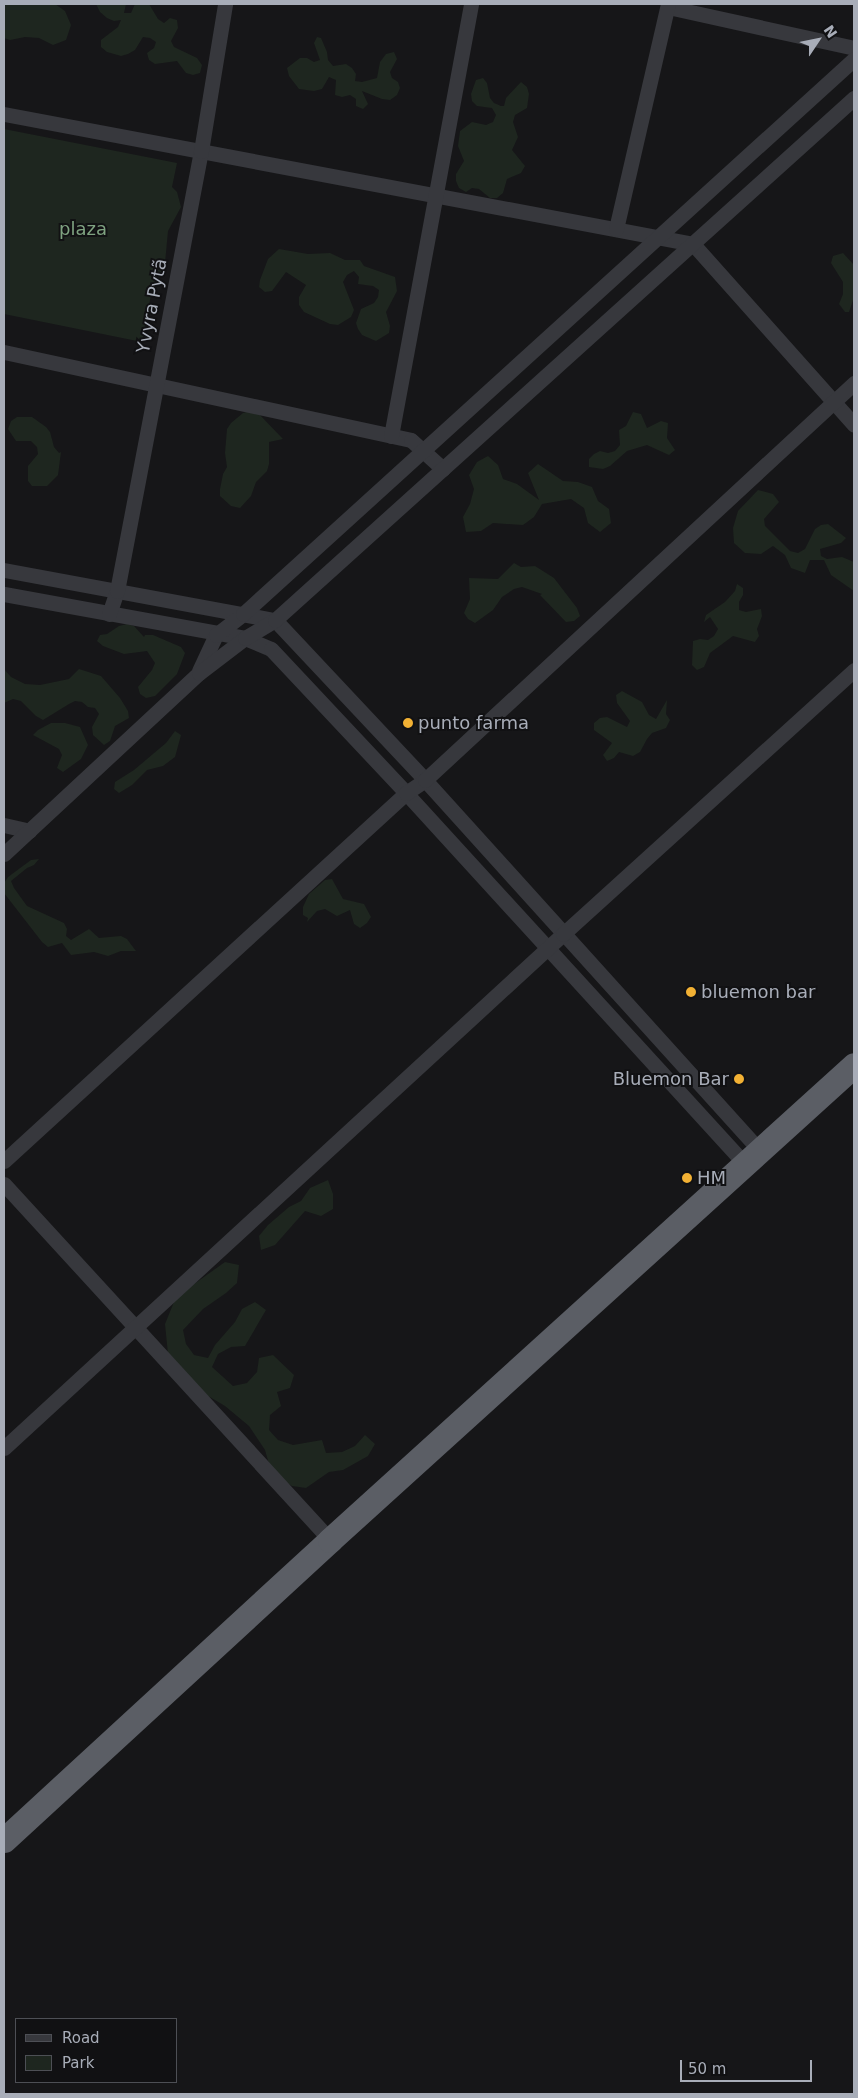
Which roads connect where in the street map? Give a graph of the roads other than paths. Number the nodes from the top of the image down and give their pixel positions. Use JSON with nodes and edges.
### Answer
{"nodes":[{"id":1,"x":225,"y":4,"type":"edge"},
{"id":2,"x":471,"y":4,"type":"edge"},
{"id":3,"x":668,"y":5,"type":"edge"},
{"id":4,"x":854,"y":48,"type":"edge"},
{"id":5,"x":854,"y":59,"type":"edge"},
{"id":6,"x":854,"y":98,"type":"edge"},
{"id":7,"x":4,"y":114,"type":"edge"},
{"id":8,"x":201,"y":151,"type":"junction"},
{"id":9,"x":436,"y":196,"type":"junction"},
{"id":10,"x":616,"y":229,"type":"junction"},
{"id":11,"x":657,"y":237,"type":"junction"},
{"id":12,"x":693,"y":244,"type":"junction"},
{"id":13,"x":4,"y":352,"type":"edge"},
{"id":14,"x":854,"y":383,"type":"edge"},
{"id":15,"x":156,"y":385,"type":"junction"},
{"id":16,"x":834,"y":401,"type":"junction"},
{"id":17,"x":854,"y":425,"type":"edge"},
{"id":18,"x":391,"y":436,"type":"junction"},
{"id":19,"x":422,"y":450,"type":"junction"},
{"id":20,"x":443,"y":469,"type":"junction"},
{"id":21,"x":4,"y":570,"type":"edge"},
{"id":22,"x":117,"y":591,"type":"junction"},
{"id":23,"x":4,"y":594,"type":"edge"},
{"id":24,"x":109,"y":614,"type":"junction"},
{"id":25,"x":243,"y":614,"type":"junction"},
{"id":26,"x":275,"y":620,"type":"junction"},
{"id":27,"x":216,"y":635,"type":"junction"},
{"id":28,"x":245,"y":638,"type":"junction"},
{"id":29,"x":854,"y":670,"type":"edge"},
{"id":30,"x":199,"y":673,"type":"junction"},
{"id":31,"x":425,"y":780,"type":"junction"},
{"id":32,"x":406,"y":793,"type":"junction"},
{"id":33,"x":4,"y":825,"type":"edge"},
{"id":34,"x":29,"y":831,"type":"junction"},
{"id":35,"x":4,"y":854,"type":"edge"},
{"id":36,"x":563,"y":934,"type":"junction"},
{"id":37,"x":547,"y":948,"type":"junction"},
{"id":38,"x":854,"y":1065,"type":"edge"},
{"id":39,"x":753,"y":1158,"type":"junction"},
{"id":40,"x":4,"y":1161,"type":"edge"},
{"id":41,"x":4,"y":1184,"type":"edge"},
{"id":42,"x":134,"y":1326,"type":"junction"},
{"id":43,"x":4,"y":1448,"type":"edge"},
{"id":44,"x":330,"y":1540,"type":"junction"},
{"id":45,"x":4,"y":1840,"type":"edge"}],
"edges":[{"from":1,"to":8,"type":"street","name":"Yvyra Pytã"},
{"from":2,"to":9,"type":"street"},
{"from":3,"to":4,"type":"street"},
{"from":3,"to":10,"type":"street"},
{"from":5,"to":11,"type":"street"},
{"from":6,"to":12,"type":"street"},
{"from":7,"to":8,"type":"street"},
{"from":8,"to":9,"type":"street"},
{"from":8,"to":15,"type":"street","name":"Yvyra Pytã"},
{"from":9,"to":10,"type":"street"},
{"from":9,"to":18,"type":"street"},
{"from":10,"to":11,"type":"street"},
{"from":11,"to":12,"type":"street"},
{"from":11,"to":19,"type":"street"},
{"from":12,"to":16,"type":"street"},
{"from":12,"to":20,"type":"street"},
{"from":13,"to":15,"type":"street"},
{"from":14,"to":16,"type":"street"},
{"from":15,"to":18,"type":"street"},
{"from":15,"to":22,"type":"street","name":"Yvyra Pytã"},
{"from":16,"to":17,"type":"street"},
{"from":16,"to":31,"type":"street"},
{"from":18,"to":19,"type":"street"},
{"from":19,"to":20,"type":"street"},
{"from":19,"to":25,"type":"street"},
{"from":20,"to":26,"type":"street"},
{"from":21,"to":22,"type":"street"},
{"from":22,"to":24,"type":"street","name":"Yvyra Pytã"},
{"from":22,"to":25,"type":"street"},
{"from":23,"to":24,"type":"street"},
{"from":24,"to":27,"type":"street"},
{"from":25,"to":26,"type":"street"},
{"from":25,"to":27,"type":"street"},
{"from":26,"to":28,"type":"street"},
{"from":26,"to":31,"type":"street"},
{"from":27,"to":28,"type":"street"},
{"from":27,"to":30,"type":"street"},
{"from":28,"to":30,"type":"street"},
{"from":28,"to":32,"type":"street"},
{"from":29,"to":36,"type":"street"},
{"from":30,"to":34,"type":"street"},
{"from":31,"to":32,"type":"street"},
{"from":31,"to":36,"type":"street"},
{"from":32,"to":37,"type":"street"},
{"from":32,"to":40,"type":"street"},
{"from":33,"to":34,"type":"street"},
{"from":34,"to":35,"type":"street"},
{"from":36,"to":37,"type":"street"},
{"from":36,"to":39,"type":"street"},
{"from":37,"to":39,"type":"street"},
{"from":37,"to":42,"type":"street"},
{"from":38,"to":39,"type":"highway"},
{"from":39,"to":44,"type":"highway"},
{"from":41,"to":42,"type":"street"},
{"from":42,"to":43,"type":"street"},
{"from":42,"to":44,"type":"street"},
{"from":44,"to":45,"type":"highway"}]}
